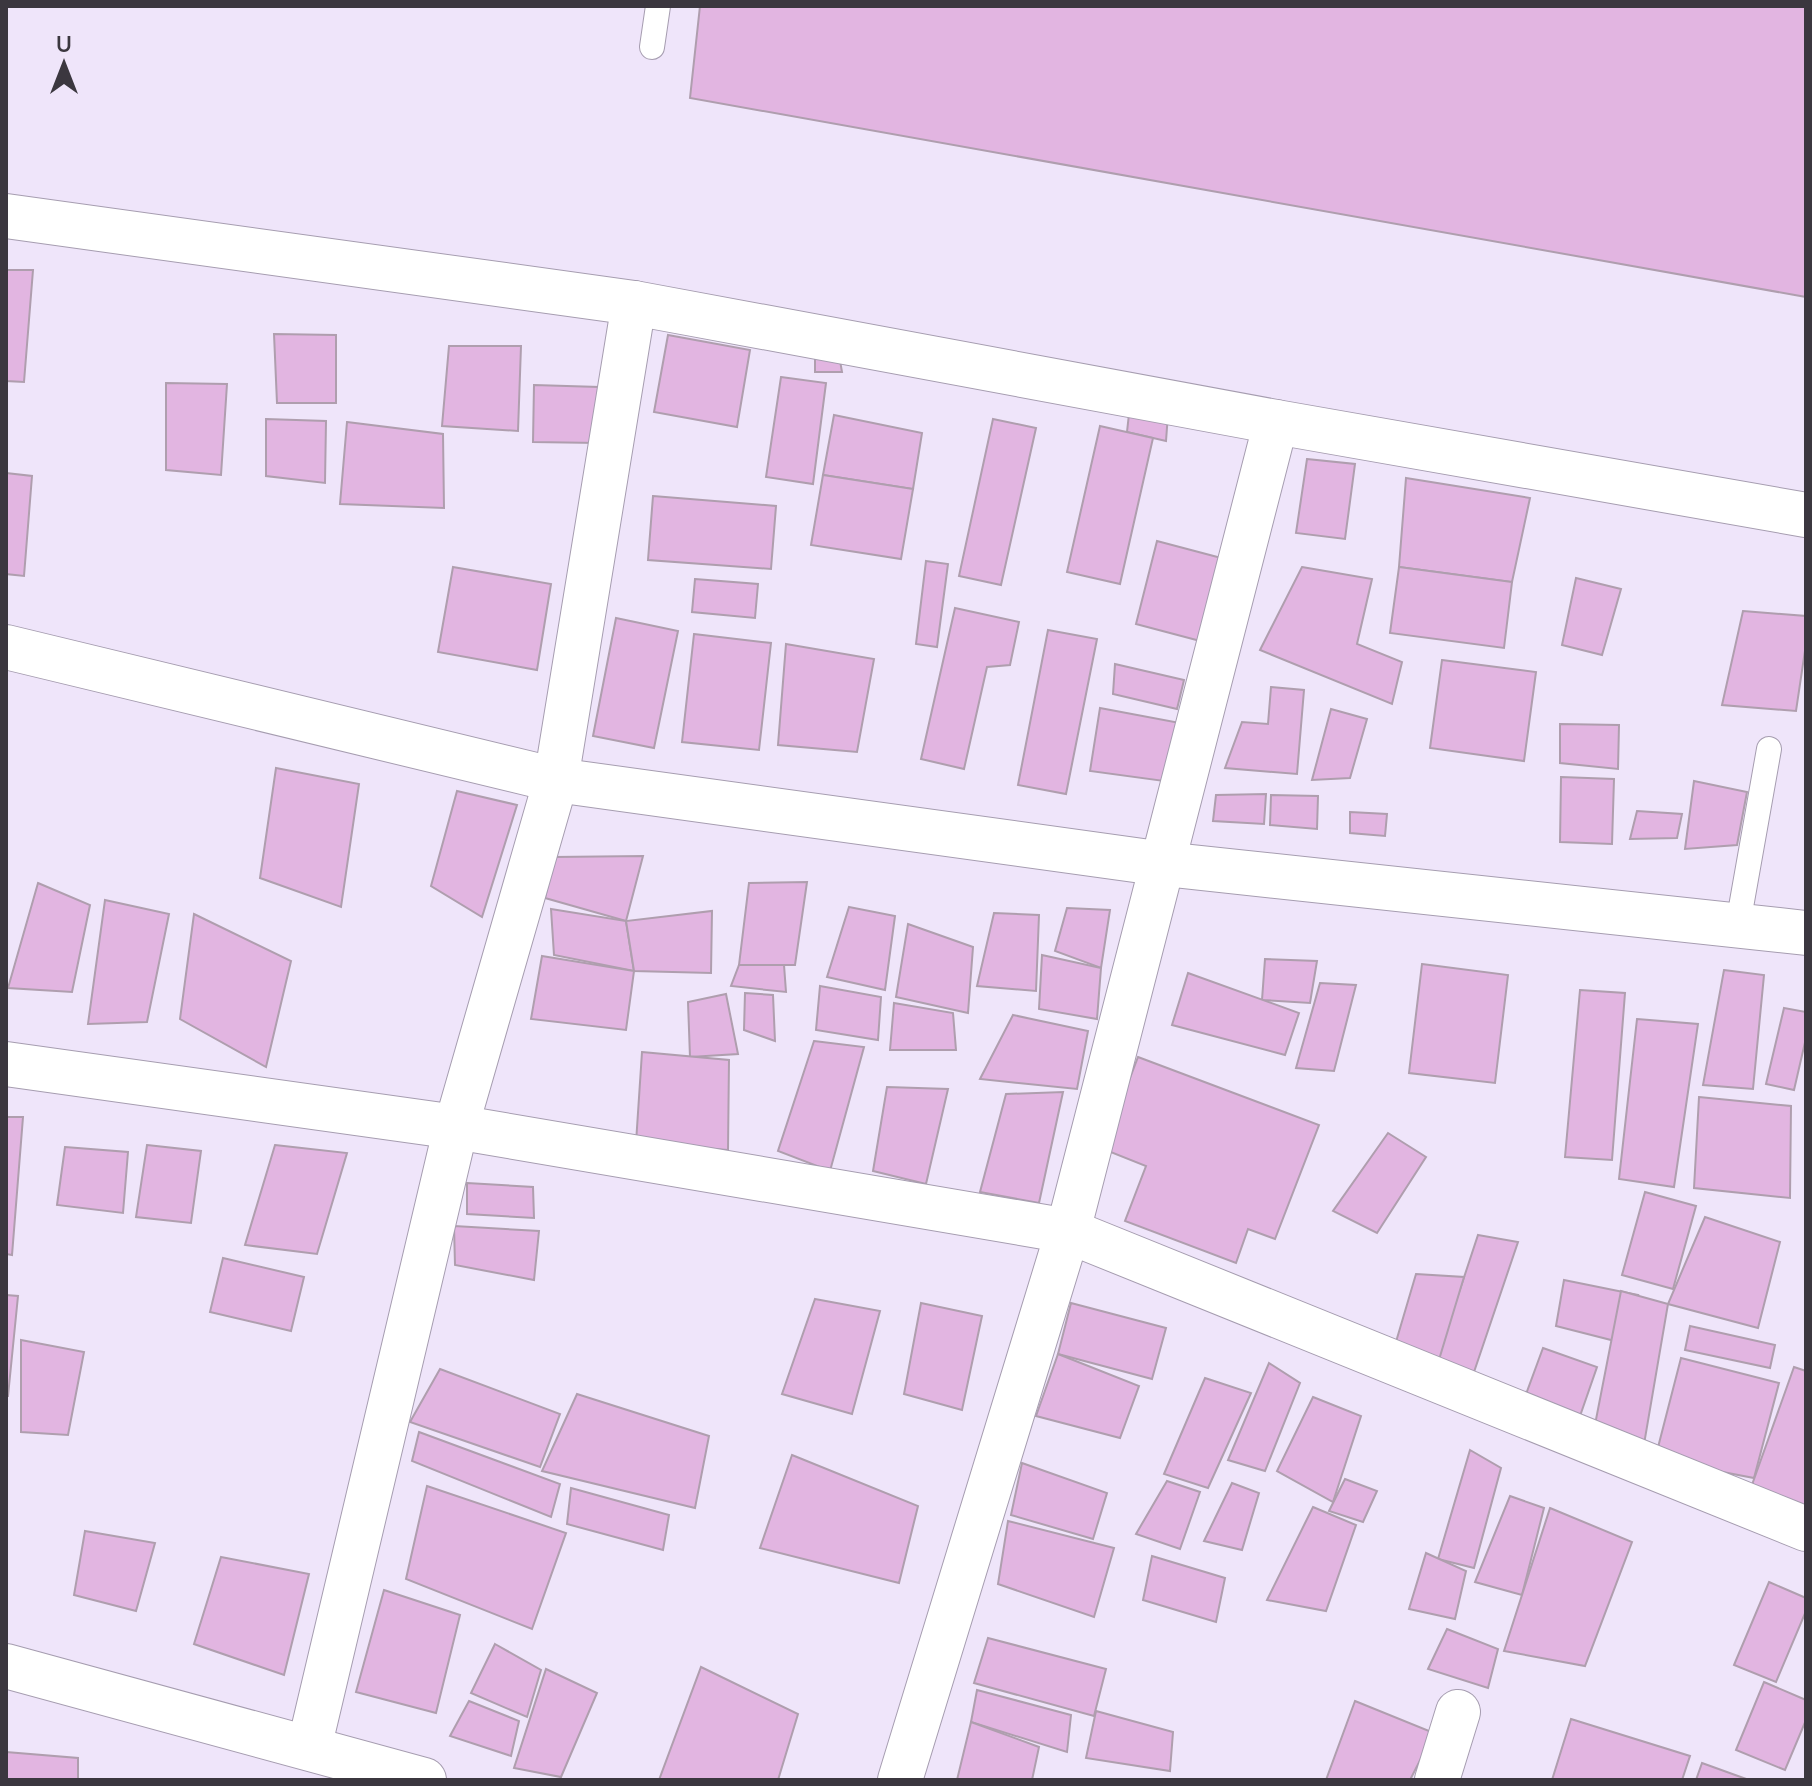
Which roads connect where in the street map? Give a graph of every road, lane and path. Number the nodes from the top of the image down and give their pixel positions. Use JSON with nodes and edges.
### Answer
{"nodes":[{"id":1,"x":658,"y":6,"type":"edge"},
{"id":2,"x":652,"y":47,"type":"dead end"},
{"id":3,"x":6,"y":216,"type":"edge"},
{"id":4,"x":634,"y":303,"type":"junction"},
{"id":5,"x":1276,"y":422,"type":"junction"},
{"id":6,"x":1806,"y":515,"type":"edge"},
{"id":7,"x":6,"y":647,"type":"edge"},
{"id":8,"x":1769,"y":749,"type":"dead end"},
{"id":9,"x":556,"y":780,"type":"junction"},
{"id":10,"x":1164,"y":864,"type":"junction"},
{"id":11,"x":1738,"y":924,"type":"junction"},
{"id":12,"x":1806,"y":933,"type":"edge"},
{"id":13,"x":6,"y":1064,"type":"edge"},
{"id":14,"x":456,"y":1127,"type":"junction"},
{"id":15,"x":1068,"y":1231,"type":"junction"},
{"id":16,"x":1806,"y":1529,"type":"edge"},
{"id":17,"x":6,"y":1666,"type":"edge"},
{"id":18,"x":1458,"y":1712,"type":"dead end"},
{"id":19,"x":309,"y":1748,"type":"junction"},
{"id":20,"x":424,"y":1780,"type":"edge"},
{"id":21,"x":900,"y":1780,"type":"edge"},
{"id":22,"x":1437,"y":1780,"type":"edge"}],
"edges":[{"from":1,"to":2,"type":"lane"},
{"from":3,"to":4,"type":"street"},
{"from":4,"to":5,"type":"street"},
{"from":4,"to":9,"type":"street"},
{"from":5,"to":6,"type":"street"},
{"from":5,"to":10,"type":"street"},
{"from":7,"to":9,"type":"street"},
{"from":8,"to":11,"type":"lane"},
{"from":9,"to":10,"type":"street"},
{"from":9,"to":14,"type":"street"},
{"from":10,"to":11,"type":"street"},
{"from":10,"to":15,"type":"street"},
{"from":11,"to":12,"type":"street"},
{"from":13,"to":14,"type":"street"},
{"from":14,"to":15,"type":"street"},
{"from":14,"to":19,"type":"street"},
{"from":15,"to":16,"type":"street"},
{"from":15,"to":21,"type":"street"},
{"from":17,"to":19,"type":"street"},
{"from":18,"to":22,"type":"street"},
{"from":19,"to":20,"type":"street"}]}
